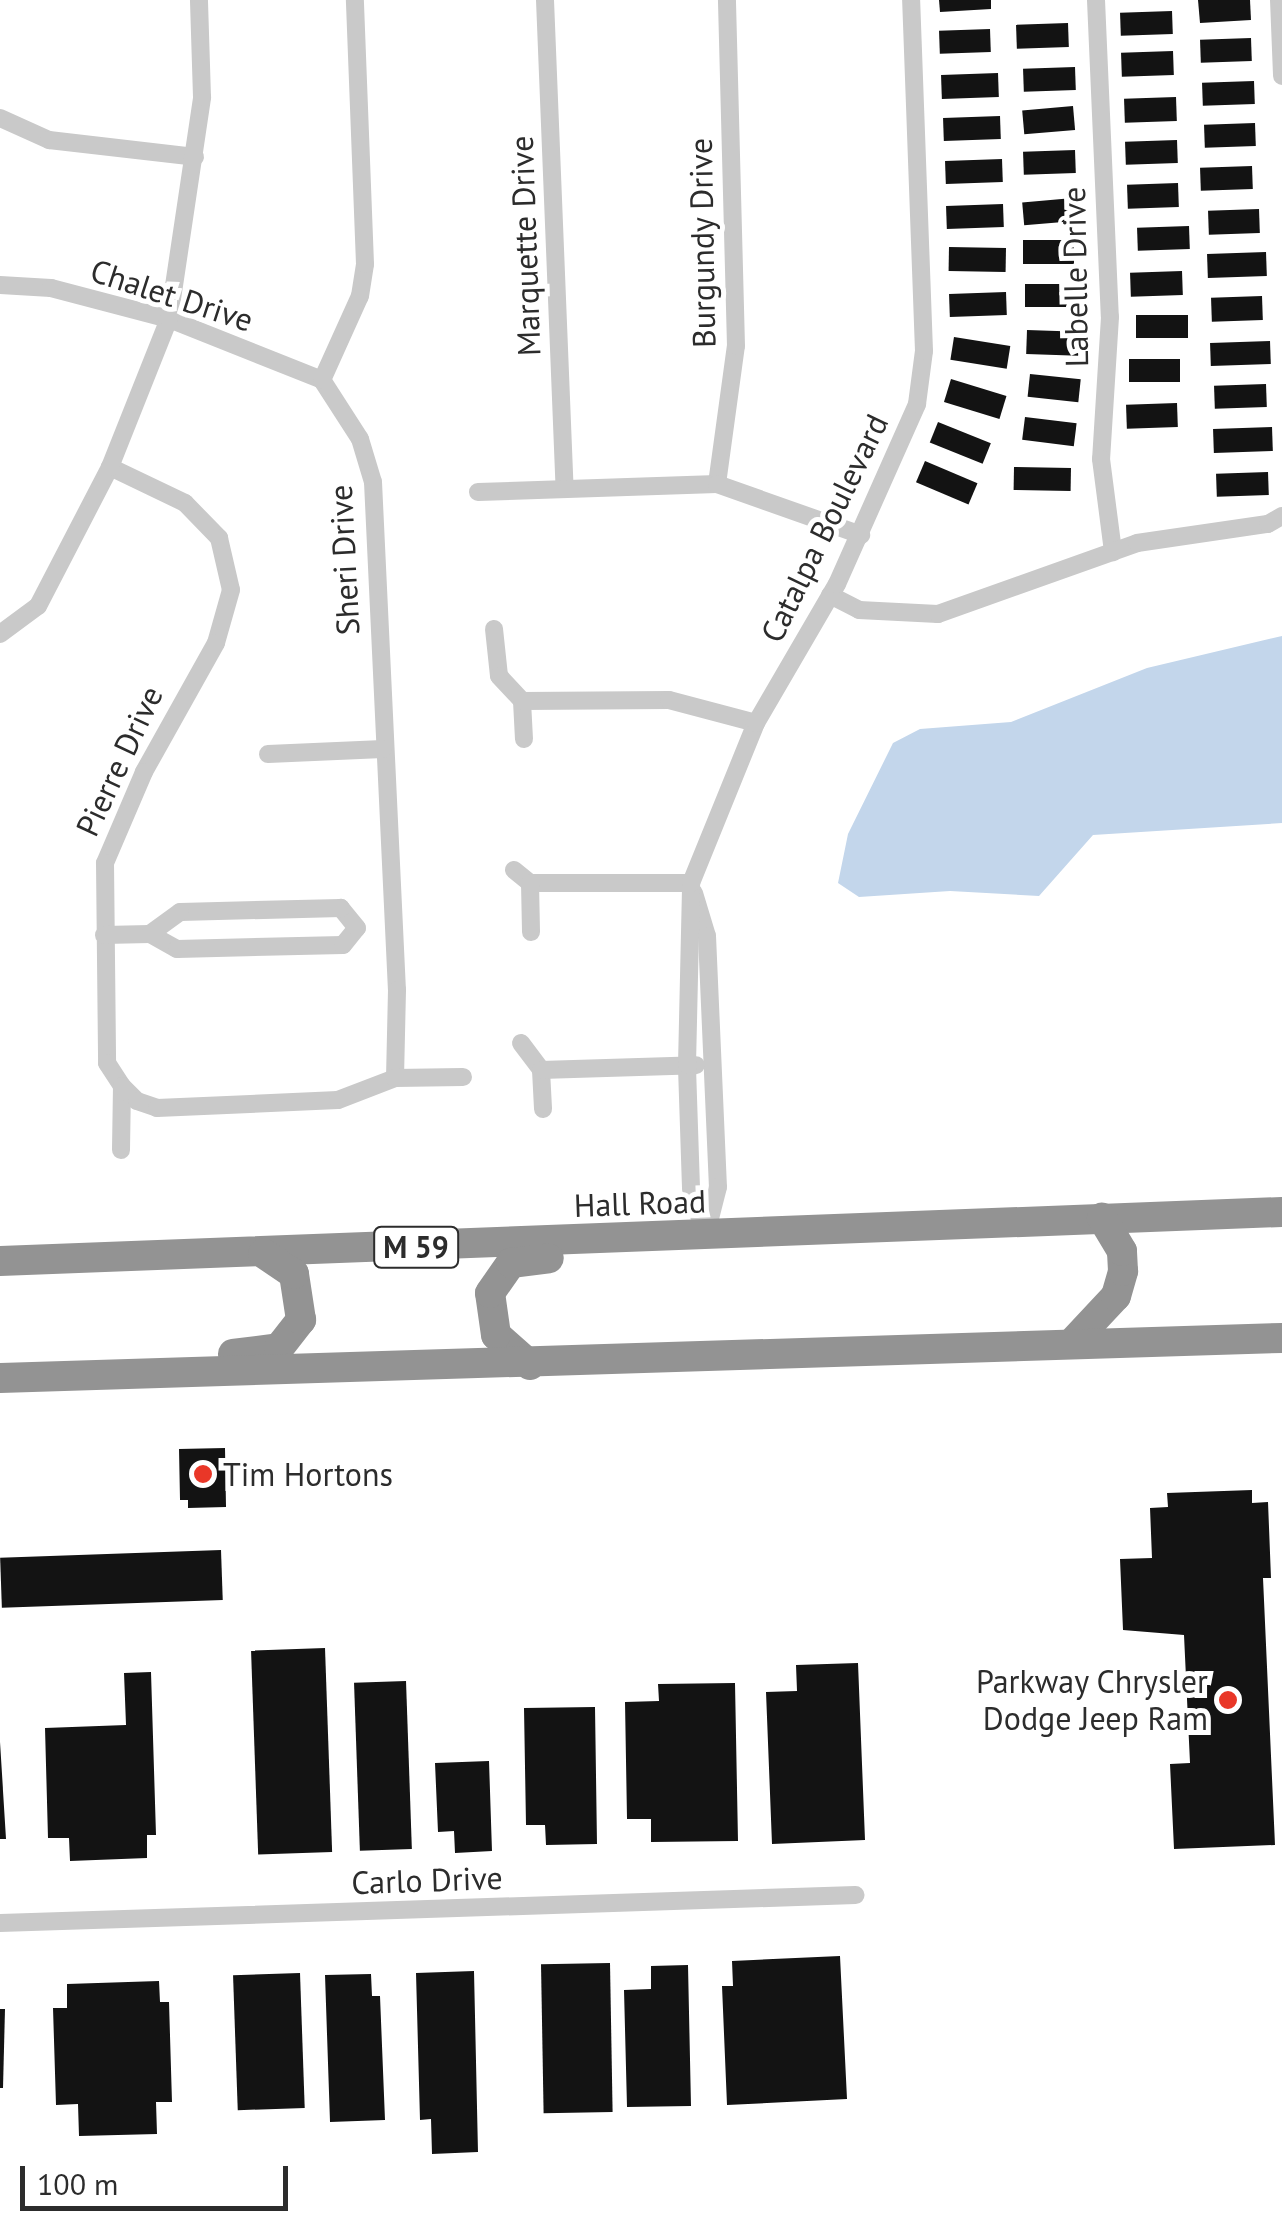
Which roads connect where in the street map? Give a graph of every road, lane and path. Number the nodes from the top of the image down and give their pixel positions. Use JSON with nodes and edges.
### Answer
{"nodes":[{"id":1,"x":199,"y":0,"type":"edge"},
{"id":2,"x":355,"y":0,"type":"edge"},
{"id":3,"x":545,"y":0,"type":"edge"},
{"id":4,"x":727,"y":0,"type":"edge"},
{"id":5,"x":911,"y":0,"type":"edge"},
{"id":6,"x":1096,"y":0,"type":"edge"},
{"id":7,"x":1279,"y":0,"type":"edge"},
{"id":8,"x":1282,"y":76,"type":"edge"},
{"id":9,"x":0,"y":118,"type":"edge"},
{"id":10,"x":195,"y":157,"type":"junction"},
{"id":11,"x":0,"y":285,"type":"edge"},
{"id":12,"x":169,"y":320,"type":"junction"},
{"id":13,"x":322,"y":380,"type":"junction"},
{"id":14,"x":110,"y":467,"type":"junction"},
{"id":15,"x":718,"y":484,"type":"junction"},
{"id":16,"x":566,"y":489,"type":"junction"},
{"id":17,"x":478,"y":492,"type":"dead end"},
{"id":18,"x":1282,"y":516,"type":"edge"},
{"id":19,"x":861,"y":535,"type":"junction"},
{"id":20,"x":1113,"y":552,"type":"junction"},
{"id":21,"x":830,"y":595,"type":"junction"},
{"id":22,"x":494,"y":629,"type":"dead end"},
{"id":23,"x":0,"y":634,"type":"edge"},
{"id":24,"x":522,"y":700,"type":"junction"},
{"id":25,"x":756,"y":723,"type":"junction"},
{"id":26,"x":524,"y":739,"type":"dead end"},
{"id":27,"x":383,"y":749,"type":"junction"},
{"id":28,"x":268,"y":754,"type":"dead end"},
{"id":29,"x":514,"y":870,"type":"dead end"},
{"id":30,"x":530,"y":883,"type":"junction"},
{"id":31,"x":692,"y":883,"type":"junction"},
{"id":32,"x":531,"y":932,"type":"dead end"},
{"id":33,"x":150,"y":934,"type":"junction"},
{"id":34,"x":104,"y":936,"type":"junction"},
{"id":35,"x":521,"y":1043,"type":"dead end"},
{"id":36,"x":687,"y":1065,"type":"junction"},
{"id":37,"x":712,"y":1065,"type":"junction"},
{"id":38,"x":541,"y":1070,"type":"junction"},
{"id":39,"x":463,"y":1077,"type":"dead end"},
{"id":40,"x":395,"y":1078,"type":"junction"},
{"id":41,"x":122,"y":1086,"type":"junction"},
{"id":42,"x":543,"y":1109,"type":"dead end"},
{"id":43,"x":121,"y":1150,"type":"dead end"},
{"id":44,"x":1282,"y":1212,"type":"edge"},
{"id":45,"x":1102,"y":1218,"type":"junction"},
{"id":46,"x":705,"y":1236,"type":"junction"},
{"id":47,"x":264,"y":1253,"type":"junction"},
{"id":48,"x":0,"y":1261,"type":"edge"},
{"id":49,"x":1282,"y":1338,"type":"edge"},
{"id":50,"x":1072,"y":1343,"type":"junction"},
{"id":51,"x":530,"y":1365,"type":"junction"},
{"id":52,"x":44,"y":1375,"type":"junction"},
{"id":53,"x":0,"y":1378,"type":"edge"},
{"id":54,"x":856,"y":1895,"type":"dead end"},
{"id":55,"x":0,"y":1923,"type":"edge"}],
"edges":[{"from":1,"to":10,"type":"street"},
{"from":2,"to":13,"type":"street"},
{"from":3,"to":16,"type":"street","name":"Marquette Drive"},
{"from":4,"to":15,"type":"street","name":"Burgundy Drive"},
{"from":5,"to":19,"type":"street","name":"Catalpa Boulevard"},
{"from":6,"to":20,"type":"street","name":"Labelle Drive"},
{"from":7,"to":8,"type":"street"},
{"from":9,"to":10,"type":"street"},
{"from":10,"to":12,"type":"street"},
{"from":11,"to":12,"type":"street","name":"Chalet Drive"},
{"from":12,"to":13,"type":"street","name":"Chalet Drive"},
{"from":12,"to":14,"type":"street"},
{"from":13,"to":27,"type":"street","name":"Sheri Drive"},
{"from":14,"to":23,"type":"street"},
{"from":14,"to":34,"type":"street","name":"Pierre Drive"},
{"from":15,"to":16,"type":"street"},
{"from":15,"to":19,"type":"street"},
{"from":16,"to":17,"type":"street"},
{"from":18,"to":20,"type":"street"},
{"from":19,"to":21,"type":"street","name":"Catalpa Boulevard"},
{"from":20,"to":21,"type":"street"},
{"from":21,"to":25,"type":"street","name":"Catalpa Boulevard"},
{"from":22,"to":24,"type":"street"},
{"from":24,"to":25,"type":"street"},
{"from":24,"to":26,"type":"street"},
{"from":25,"to":31,"type":"street","name":"Catalpa Boulevard"},
{"from":27,"to":28,"type":"street"},
{"from":27,"to":40,"type":"street","name":"Sheri Drive"},
{"from":29,"to":30,"type":"street"},
{"from":30,"to":31,"type":"street"},
{"from":30,"to":32,"type":"street"},
{"from":31,"to":36,"type":"street","name":"Catalpa Boulevard"},
{"from":31,"to":37,"type":"street"},
{"from":33,"to":33,"type":"street"},
{"from":33,"to":34,"type":"street"},
{"from":34,"to":41,"type":"street","name":"Pierre Drive"},
{"from":35,"to":38,"type":"street"},
{"from":36,"to":37,"type":"street"},
{"from":36,"to":38,"type":"street"},
{"from":36,"to":46,"type":"street","name":"Catalpa Boulevard"},
{"from":37,"to":46,"type":"street"},
{"from":38,"to":42,"type":"street"},
{"from":39,"to":40,"type":"street"},
{"from":40,"to":41,"type":"street"},
{"from":41,"to":43,"type":"street","name":"Pierre Drive"},
{"from":44,"to":45,"type":"highway","name":"Hall Road","number":"M 59"},
{"from":45,"to":46,"type":"highway","name":"Hall Road","number":"M 59"},
{"from":45,"to":50,"type":"highway"},
{"from":46,"to":47,"type":"highway","name":"Hall Road","number":"M 59"},
{"from":46,"to":51,"type":"highway"},
{"from":47,"to":48,"type":"highway","name":"Hall Road","number":"M 59"},
{"from":47,"to":52,"type":"highway"},
{"from":49,"to":50,"type":"highway"},
{"from":50,"to":51,"type":"highway"},
{"from":51,"to":52,"type":"highway"},
{"from":52,"to":53,"type":"highway"},
{"from":54,"to":55,"type":"street","name":"Carlo Drive"}]}
